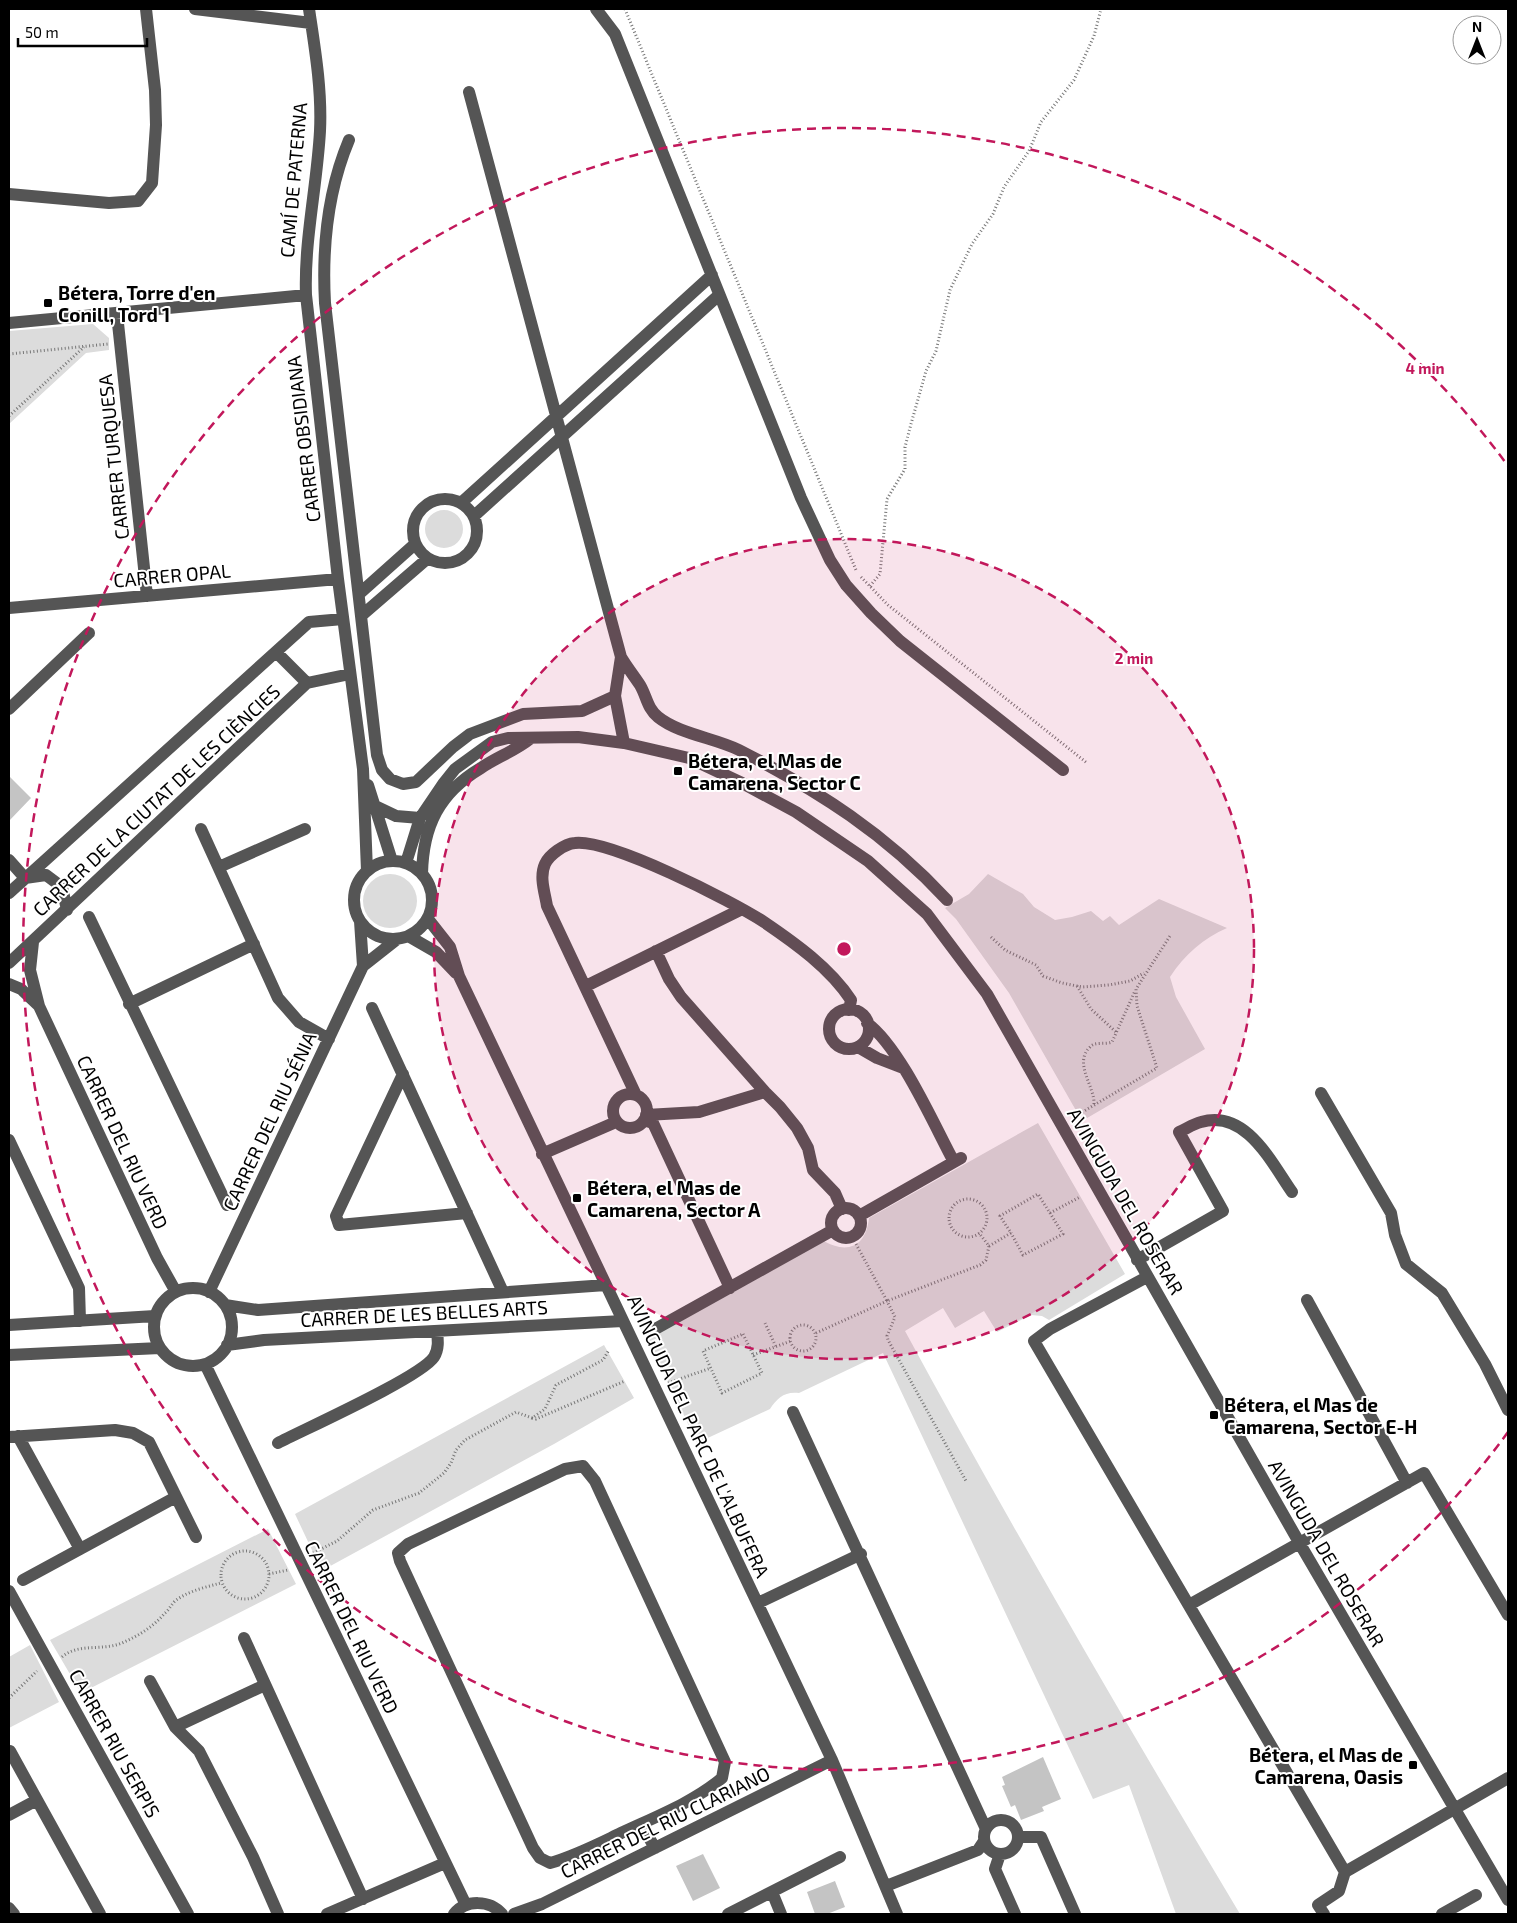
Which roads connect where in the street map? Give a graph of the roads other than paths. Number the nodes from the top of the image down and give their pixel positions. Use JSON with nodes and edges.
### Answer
{"nodes":[{"id":1,"x":146,"y":9,"type":"edge"},
{"id":2,"x":195,"y":9,"type":"edge"},
{"id":3,"x":309,"y":9,"type":"edge"},
{"id":4,"x":596,"y":9,"type":"edge"},
{"id":5,"x":311,"y":23,"type":"junction"},
{"id":6,"x":469,"y":92,"type":"dead end"},
{"id":7,"x":348,"y":140,"type":"dead end"},
{"id":8,"x":9,"y":194,"type":"edge"},
{"id":9,"x":712,"y":276,"type":"junction"},
{"id":10,"x":719,"y":294,"type":"junction"},
{"id":11,"x":306,"y":295,"type":"junction"},
{"id":12,"x":117,"y":314,"type":"junction"},
{"id":13,"x":9,"y":323,"type":"edge"},
{"id":14,"x":556,"y":416,"type":"junction"},
{"id":15,"x":562,"y":437,"type":"junction"},
{"id":16,"x":461,"y":503,"type":"junction"},
{"id":17,"x":474,"y":516,"type":"junction"},
{"id":18,"x":415,"y":544,"type":"junction"},
{"id":19,"x":427,"y":559,"type":"junction"},
{"id":20,"x":338,"y":579,"type":"junction"},
{"id":21,"x":359,"y":594,"type":"junction"},
{"id":22,"x":147,"y":596,"type":"junction"},
{"id":23,"x":9,"y":608,"type":"edge"},
{"id":24,"x":361,"y":616,"type":"junction"},
{"id":25,"x":343,"y":619,"type":"junction"},
{"id":26,"x":88,"y":633,"type":"dead end"},
{"id":27,"x":276,"y":652,"type":"junction"},
{"id":28,"x":621,"y":657,"type":"junction"},
{"id":29,"x":350,"y":674,"type":"junction"},
{"id":30,"x":307,"y":683,"type":"junction"},
{"id":31,"x":615,"y":696,"type":"junction"},
{"id":32,"x":9,"y":709,"type":"edge"},
{"id":33,"x":531,"y":738,"type":"junction"},
{"id":34,"x":624,"y":743,"type":"junction"},
{"id":35,"x":363,"y":768,"type":"junction"},
{"id":36,"x":1063,"y":770,"type":"dead end"},
{"id":37,"x":375,"y":806,"type":"junction"},
{"id":38,"x":420,"y":818,"type":"junction"},
{"id":39,"x":202,"y":829,"type":"dead end"},
{"id":40,"x":305,"y":829,"type":"dead end"},
{"id":41,"x":9,"y":860,"type":"edge"},
{"id":42,"x":392,"y":861,"type":"junction"},
{"id":43,"x":406,"y":863,"type":"junction"},
{"id":44,"x":219,"y":866,"type":"junction"},
{"id":45,"x":367,"y":871,"type":"junction"},
{"id":46,"x":422,"y":874,"type":"junction"},
{"id":47,"x":26,"y":878,"type":"junction"},
{"id":48,"x":9,"y":893,"type":"edge"},
{"id":49,"x":947,"y":900,"type":"dead end"},
{"id":50,"x":742,"y":909,"type":"junction"},
{"id":51,"x":67,"y":910,"type":"junction"},
{"id":52,"x":88,"y":917,"type":"dead end"},
{"id":53,"x":428,"y":919,"type":"junction"},
{"id":54,"x":360,"y":921,"type":"junction"},
{"id":55,"x":410,"y":937,"type":"junction"},
{"id":56,"x":396,"y":940,"type":"junction"},
{"id":57,"x":32,"y":942,"type":"junction"},
{"id":58,"x":254,"y":944,"type":"junction"},
{"id":59,"x":656,"y":950,"type":"junction"},
{"id":60,"x":9,"y":963,"type":"edge"},
{"id":61,"x":363,"y":966,"type":"junction"},
{"id":62,"x":459,"y":976,"type":"junction"},
{"id":63,"x":9,"y":984,"type":"edge"},
{"id":64,"x":586,"y":986,"type":"junction"},
{"id":65,"x":129,"y":1004,"type":"junction"},
{"id":66,"x":39,"y":1006,"type":"junction"},
{"id":67,"x":372,"y":1008,"type":"dead end"},
{"id":68,"x":850,"y":1010,"type":"junction"},
{"id":69,"x":867,"y":1023,"type":"junction"},
{"id":70,"x":329,"y":1039,"type":"junction"},
{"id":71,"x":858,"y":1046,"type":"junction"},
{"id":72,"x":903,"y":1068,"type":"junction"},
{"id":73,"x":403,"y":1074,"type":"junction"},
{"id":74,"x":765,"y":1092,"type":"junction"},
{"id":75,"x":1321,"y":1093,"type":"dead end"},
{"id":76,"x":636,"y":1095,"type":"junction"},
{"id":77,"x":645,"y":1118,"type":"junction"},
{"id":78,"x":616,"y":1122,"type":"junction"},
{"id":79,"x":9,"y":1140,"type":"edge"},
{"id":80,"x":542,"y":1154,"type":"junction"},
{"id":81,"x":13,"y":1160,"type":"edge"},
{"id":82,"x":1292,"y":1192,"type":"dead end"},
{"id":83,"x":228,"y":1205,"type":"dead end"},
{"id":84,"x":842,"y":1209,"type":"junction"},
{"id":85,"x":467,"y":1214,"type":"junction"},
{"id":86,"x":859,"y":1216,"type":"junction"},
{"id":87,"x":833,"y":1230,"type":"junction"},
{"id":88,"x":1138,"y":1260,"type":"junction"},
{"id":89,"x":1147,"y":1277,"type":"junction"},
{"id":90,"x":606,"y":1285,"type":"junction"},
{"id":91,"x":730,"y":1288,"type":"junction"},
{"id":92,"x":176,"y":1292,"type":"junction"},
{"id":93,"x":209,"y":1292,"type":"junction"},
{"id":94,"x":503,"y":1292,"type":"junction"},
{"id":95,"x":1307,"y":1300,"type":"dead end"},
{"id":96,"x":225,"y":1305,"type":"junction"},
{"id":97,"x":155,"y":1316,"type":"junction"},
{"id":98,"x":80,"y":1320,"type":"junction"},
{"id":99,"x":623,"y":1320,"type":"junction"},
{"id":100,"x":9,"y":1325,"type":"edge"},
{"id":101,"x":657,"y":1328,"type":"dead end"},
{"id":102,"x":437,"y":1331,"type":"junction"},
{"id":103,"x":227,"y":1345,"type":"junction"},
{"id":104,"x":160,"y":1348,"type":"junction"},
{"id":105,"x":9,"y":1356,"type":"edge"},
{"id":106,"x":205,"y":1364,"type":"junction"},
{"id":107,"x":1508,"y":1410,"type":"edge"},
{"id":108,"x":794,"y":1412,"type":"dead end"},
{"id":109,"x":14,"y":1436,"type":"edge"},
{"id":110,"x":278,"y":1443,"type":"dead end"},
{"id":111,"x":1407,"y":1483,"type":"junction"},
{"id":112,"x":176,"y":1497,"type":"junction"},
{"id":113,"x":196,"y":1537,"type":"dead end"},
{"id":114,"x":1300,"y":1544,"type":"junction"},
{"id":115,"x":80,"y":1549,"type":"junction"},
{"id":116,"x":860,"y":1554,"type":"junction"},
{"id":117,"x":23,"y":1580,"type":"dead end"},
{"id":118,"x":9,"y":1591,"type":"edge"},
{"id":119,"x":758,"y":1602,"type":"junction"},
{"id":120,"x":1189,"y":1605,"type":"junction"},
{"id":121,"x":1508,"y":1615,"type":"edge"},
{"id":122,"x":244,"y":1638,"type":"dead end"},
{"id":123,"x":150,"y":1682,"type":"dead end"},
{"id":124,"x":265,"y":1685,"type":"junction"},
{"id":125,"x":175,"y":1727,"type":"junction"},
{"id":126,"x":10,"y":1751,"type":"dead end"},
{"id":127,"x":832,"y":1760,"type":"junction"},
{"id":128,"x":1508,"y":1778,"type":"edge"},
{"id":129,"x":37,"y":1800,"type":"junction"},
{"id":130,"x":1454,"y":1808,"type":"junction"},
{"id":131,"x":9,"y":1815,"type":"edge"},
{"id":132,"x":641,"y":1824,"type":"junction"},
{"id":133,"x":985,"y":1835,"type":"junction"},
{"id":134,"x":1018,"y":1837,"type":"junction"},
{"id":135,"x":655,"y":1848,"type":"junction"},
{"id":136,"x":1000,"y":1854,"type":"junction"},
{"id":137,"x":840,"y":1857,"type":"dead end"},
{"id":138,"x":445,"y":1863,"type":"junction"},
{"id":139,"x":1345,"y":1872,"type":"junction"},
{"id":140,"x":886,"y":1886,"type":"junction"},
{"id":141,"x":772,"y":1892,"type":"junction"},
{"id":142,"x":1476,"y":1895,"type":"dead end"},
{"id":143,"x":363,"y":1899,"type":"junction"},
{"id":144,"x":1508,"y":1900,"type":"edge"},
{"id":145,"x":466,"y":1905,"type":"junction"},
{"id":146,"x":9,"y":1908,"type":"edge"},
{"id":147,"x":14,"y":1914,"type":"edge"},
{"id":148,"x":100,"y":1914,"type":"edge"},
{"id":149,"x":188,"y":1914,"type":"edge"},
{"id":150,"x":278,"y":1914,"type":"edge"},
{"id":151,"x":328,"y":1914,"type":"edge"},
{"id":152,"x":454,"y":1914,"type":"edge"},
{"id":153,"x":502,"y":1914,"type":"edge"},
{"id":154,"x":514,"y":1914,"type":"edge"},
{"id":155,"x":728,"y":1914,"type":"edge"},
{"id":156,"x":781,"y":1914,"type":"edge"},
{"id":157,"x":898,"y":1914,"type":"edge"},
{"id":158,"x":1015,"y":1914,"type":"edge"},
{"id":159,"x":1075,"y":1914,"type":"edge"},
{"id":160,"x":1324,"y":1914,"type":"edge"},
{"id":161,"x":1442,"y":1914,"type":"edge"}],
"edges":[{"from":1,"to":8,"type":"street"},
{"from":2,"to":5,"type":"street"},
{"from":3,"to":5,"type":"street","name":"CAMÍ DE PATERNA"},
{"from":4,"to":9,"type":"street"},
{"from":5,"to":11,"type":"street","name":"CAMÍ DE PATERNA"},
{"from":6,"to":14,"type":"street"},
{"from":7,"to":21,"type":"street"},
{"from":9,"to":10,"type":"street"},
{"from":9,"to":14,"type":"street"},
{"from":10,"to":15,"type":"street"},
{"from":10,"to":36,"type":"street"},
{"from":11,"to":12,"type":"street"},
{"from":11,"to":20,"type":"street","name":"CARRER OBSIDIANA"},
{"from":12,"to":13,"type":"street"},
{"from":12,"to":22,"type":"street","name":"CARRER TURQUESA"},
{"from":14,"to":15,"type":"street"},
{"from":14,"to":16,"type":"street"},
{"from":15,"to":17,"type":"street"},
{"from":15,"to":28,"type":"street"},
{"from":16,"to":17,"type":"street"},
{"from":16,"to":18,"type":"street"},
{"from":17,"to":19,"type":"street"},
{"from":18,"to":19,"type":"street"},
{"from":18,"to":21,"type":"street"},
{"from":19,"to":24,"type":"street"},
{"from":20,"to":22,"type":"street","name":"CARRER OPAL"},
{"from":20,"to":25,"type":"street"},
{"from":21,"to":24,"type":"street"},
{"from":22,"to":23,"type":"street","name":"CARRER OPAL"},
{"from":24,"to":31,"type":"street"},
{"from":25,"to":27,"type":"street","name":"CARRER DE LA CIUTAT DE LES CIÈNCIES"},
{"from":25,"to":29,"type":"street"},
{"from":26,"to":32,"type":"street"},
{"from":27,"to":30,"type":"street","name":"CARRER DE LA CIUTAT DE LES CIÈNCIES"},
{"from":27,"to":47,"type":"street","name":"CARRER DE LA CIUTAT DE LES CIÈNCIES"},
{"from":28,"to":31,"type":"street"},
{"from":28,"to":49,"type":"street"},
{"from":29,"to":30,"type":"street","name":"CARRER DE LA CIUTAT DE LES CIÈNCIES"},
{"from":29,"to":35,"type":"street"},
{"from":30,"to":51,"type":"street","name":"CARRER DE LA CIUTAT DE LES CIÈNCIES"},
{"from":31,"to":34,"type":"street"},
{"from":33,"to":34,"type":"street","name":"AVINGUDA DEL ROSERAR"},
{"from":33,"to":38,"type":"street","name":"AVINGUDA DEL ROSERAR"},
{"from":33,"to":46,"type":"street"},
{"from":34,"to":88,"type":"street","name":"AVINGUDA DEL ROSERAR"},
{"from":35,"to":37,"type":"street"},
{"from":35,"to":45,"type":"street"},
{"from":37,"to":38,"type":"street"},
{"from":37,"to":42,"type":"street"},
{"from":38,"to":43,"type":"street","name":"AVINGUDA DEL ROSERAR"},
{"from":39,"to":44,"type":"street"},
{"from":40,"to":44,"type":"street"},
{"from":41,"to":47,"type":"street"},
{"from":42,"to":43,"type":"street"},
{"from":42,"to":45,"type":"street"},
{"from":43,"to":46,"type":"street"},
{"from":44,"to":58,"type":"street"},
{"from":45,"to":54,"type":"street"},
{"from":46,"to":53,"type":"street"},
{"from":47,"to":48,"type":"street","name":"CARRER DE LA CIUTAT DE LES CIÈNCIES"},
{"from":47,"to":51,"type":"street"},
{"from":50,"to":59,"type":"street"},
{"from":50,"to":64,"type":"street"},
{"from":50,"to":68,"type":"street"},
{"from":51,"to":57,"type":"street","name":"CARRER DE LA CIUTAT DE LES CIÈNCIES"},
{"from":52,"to":65,"type":"street"},
{"from":53,"to":55,"type":"street"},
{"from":53,"to":62,"type":"street","name":"AVINGUDA DEL PARC DE L'ALBUFERA"},
{"from":54,"to":56,"type":"street"},
{"from":54,"to":61,"type":"street","name":"CARRER DEL RIU SÉNIA"},
{"from":55,"to":56,"type":"street"},
{"from":55,"to":62,"type":"street","name":"AVINGUDA DEL PARC DE L'ALBUFERA"},
{"from":56,"to":61,"type":"street","name":"CARRER DEL RIU SÉNIA"},
{"from":57,"to":60,"type":"street","name":"CARRER DE LA CIUTAT DE LES CIÈNCIES"},
{"from":57,"to":66,"type":"street","name":"CARRER DEL RIU VERD"},
{"from":58,"to":65,"type":"street"},
{"from":58,"to":70,"type":"street"},
{"from":59,"to":64,"type":"street"},
{"from":59,"to":74,"type":"street"},
{"from":61,"to":70,"type":"street","name":"CARRER DEL RIU SÉNIA"},
{"from":62,"to":80,"type":"street","name":"AVINGUDA DEL PARC DE L'ALBUFERA"},
{"from":63,"to":66,"type":"street","name":"CARRER DEL RIU VERD"},
{"from":64,"to":76,"type":"street"},
{"from":65,"to":83,"type":"street"},
{"from":66,"to":92,"type":"street","name":"CARRER DEL RIU VERD"},
{"from":67,"to":73,"type":"street"},
{"from":68,"to":69,"type":"street"},
{"from":68,"to":71,"type":"street"},
{"from":69,"to":71,"type":"street"},
{"from":69,"to":72,"type":"street"},
{"from":70,"to":93,"type":"street","name":"CARRER DEL RIU SÉNIA"},
{"from":71,"to":72,"type":"street"},
{"from":72,"to":86,"type":"street"},
{"from":73,"to":85,"type":"street"},
{"from":73,"to":85,"type":"street"},
{"from":74,"to":77,"type":"street"},
{"from":74,"to":84,"type":"street"},
{"from":75,"to":107,"type":"street"},
{"from":76,"to":77,"type":"street"},
{"from":76,"to":78,"type":"street"},
{"from":77,"to":78,"type":"street"},
{"from":77,"to":91,"type":"street"},
{"from":78,"to":80,"type":"street"},
{"from":79,"to":81,"type":"street"},
{"from":80,"to":90,"type":"street","name":"AVINGUDA DEL PARC DE L'ALBUFERA"},
{"from":81,"to":98,"type":"street"},
{"from":82,"to":88,"type":"street"},
{"from":84,"to":86,"type":"street"},
{"from":84,"to":87,"type":"street"},
{"from":85,"to":94,"type":"street"},
{"from":86,"to":87,"type":"street"},
{"from":87,"to":91,"type":"street"},
{"from":88,"to":89,"type":"street","name":"AVINGUDA DEL ROSERAR"},
{"from":89,"to":114,"type":"street","name":"AVINGUDA DEL ROSERAR"},
{"from":89,"to":120,"type":"street"},
{"from":90,"to":94,"type":"street","name":"CARRER DE LES BELLES ARTS"},
{"from":90,"to":99,"type":"street","name":"AVINGUDA DEL PARC DE L'ALBUFERA"},
{"from":91,"to":101,"type":"street"},
{"from":92,"to":93,"type":"street"},
{"from":92,"to":97,"type":"street"},
{"from":93,"to":96,"type":"street"},
{"from":94,"to":96,"type":"street","name":"CARRER DE LES BELLES ARTS"},
{"from":95,"to":111,"type":"street"},
{"from":96,"to":103,"type":"street"},
{"from":97,"to":98,"type":"street"},
{"from":97,"to":104,"type":"street"},
{"from":98,"to":100,"type":"street"},
{"from":99,"to":102,"type":"street","name":"CARRER DE LES BELLES ARTS"},
{"from":99,"to":119,"type":"street","name":"AVINGUDA DEL PARC DE L'ALBUFERA"},
{"from":102,"to":103,"type":"street","name":"CARRER DE LES BELLES ARTS"},
{"from":102,"to":110,"type":"street"},
{"from":103,"to":106,"type":"street"},
{"from":104,"to":105,"type":"street"},
{"from":104,"to":106,"type":"street"},
{"from":106,"to":138,"type":"street","name":"CARRER DEL RIU VERD"},
{"from":108,"to":116,"type":"street"},
{"from":109,"to":112,"type":"street"},
{"from":109,"to":115,"type":"street"},
{"from":111,"to":114,"type":"street"},
{"from":111,"to":121,"type":"street"},
{"from":112,"to":113,"type":"street"},
{"from":112,"to":115,"type":"street"},
{"from":114,"to":120,"type":"street"},
{"from":114,"to":130,"type":"street","name":"AVINGUDA DEL ROSERAR"},
{"from":115,"to":117,"type":"street"},
{"from":116,"to":119,"type":"street"},
{"from":116,"to":133,"type":"street"},
{"from":118,"to":149,"type":"street","name":"CARRER RIU SERPIS"},
{"from":119,"to":127,"type":"street","name":"AVINGUDA DEL PARC DE L'ALBUFERA"},
{"from":120,"to":139,"type":"street"},
{"from":122,"to":124,"type":"street"},
{"from":123,"to":125,"type":"street"},
{"from":124,"to":125,"type":"street"},
{"from":124,"to":143,"type":"street"},
{"from":125,"to":150,"type":"street"},
{"from":126,"to":129,"type":"street"},
{"from":127,"to":135,"type":"street","name":"CARRER DEL RIU CLARIANO"},
{"from":127,"to":140,"type":"street","name":"AVINGUDA DEL PARC DE L'ALBUFERA"},
{"from":128,"to":130,"type":"street"},
{"from":129,"to":131,"type":"street"},
{"from":129,"to":148,"type":"street"},
{"from":130,"to":139,"type":"street"},
{"from":130,"to":144,"type":"street","name":"AVINGUDA DEL ROSERAR"},
{"from":132,"to":132,"type":"street"},
{"from":132,"to":135,"type":"street"},
{"from":133,"to":134,"type":"street"},
{"from":133,"to":136,"type":"street"},
{"from":133,"to":140,"type":"street"},
{"from":134,"to":136,"type":"street"},
{"from":134,"to":159,"type":"street"},
{"from":135,"to":154,"type":"street","name":"CARRER DEL RIU CLARIANO"},
{"from":136,"to":158,"type":"street"},
{"from":137,"to":141,"type":"street"},
{"from":138,"to":143,"type":"street"},
{"from":138,"to":145,"type":"street","name":"CARRER DEL RIU VERD"},
{"from":139,"to":160,"type":"street"},
{"from":140,"to":157,"type":"street","name":"AVINGUDA DEL PARC DE L'ALBUFERA"},
{"from":141,"to":155,"type":"street"},
{"from":141,"to":156,"type":"street"},
{"from":142,"to":161,"type":"street"},
{"from":143,"to":151,"type":"street"},
{"from":145,"to":152,"type":"street"},
{"from":145,"to":153,"type":"street"},
{"from":146,"to":147,"type":"street"}]}
